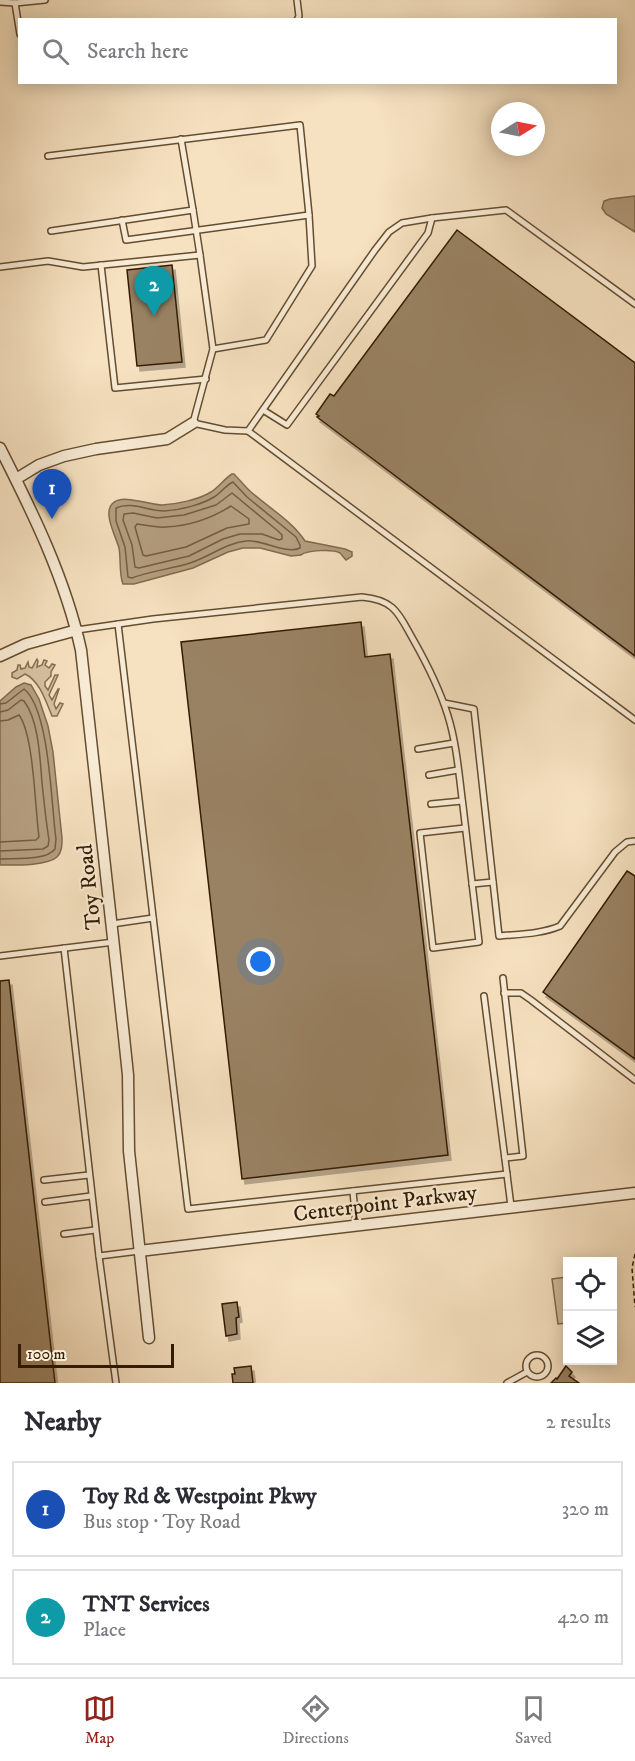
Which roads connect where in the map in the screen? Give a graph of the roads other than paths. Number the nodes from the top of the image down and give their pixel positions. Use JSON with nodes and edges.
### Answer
{"nodes":[{"id":1,"x":45,"y":0,"type":"edge"},
{"id":2,"x":297,"y":0,"type":"edge"},
{"id":3,"x":0,"y":2,"type":"edge"},
{"id":4,"x":15,"y":3,"type":"junction"},
{"id":5,"x":298,"y":18,"type":"edge"},
{"id":6,"x":18,"y":22,"type":"edge"},
{"id":7,"x":181,"y":139,"type":"junction"},
{"id":8,"x":48,"y":156,"type":"dead end"},
{"id":9,"x":193,"y":210,"type":"junction"},
{"id":10,"x":309,"y":215,"type":"junction"},
{"id":11,"x":432,"y":218,"type":"junction"},
{"id":12,"x":123,"y":220,"type":"junction"},
{"id":13,"x":196,"y":230,"type":"junction"},
{"id":14,"x":51,"y":231,"type":"dead end"},
{"id":15,"x":200,"y":255,"type":"junction"},
{"id":16,"x":101,"y":265,"type":"junction"},
{"id":17,"x":0,"y":267,"type":"edge"},
{"id":18,"x":635,"y":304,"type":"edge"},
{"id":19,"x":213,"y":349,"type":"junction"},
{"id":20,"x":206,"y":379,"type":"junction"},
{"id":21,"x":263,"y":410,"type":"junction"},
{"id":22,"x":193,"y":423,"type":"junction"},
{"id":23,"x":248,"y":431,"type":"junction"},
{"id":24,"x":0,"y":448,"type":"edge"},
{"id":25,"x":16,"y":479,"type":"junction"},
{"id":26,"x":118,"y":624,"type":"junction"},
{"id":27,"x":76,"y":630,"type":"junction"},
{"id":28,"x":0,"y":656,"type":"edge"},
{"id":29,"x":444,"y":704,"type":"junction"},
{"id":30,"x":635,"y":720,"type":"edge"},
{"id":31,"x":454,"y":743,"type":"junction"},
{"id":32,"x":418,"y":748,"type":"dead end"},
{"id":33,"x":458,"y":770,"type":"junction"},
{"id":34,"x":429,"y":775,"type":"dead end"},
{"id":35,"x":462,"y":801,"type":"junction"},
{"id":36,"x":431,"y":804,"type":"dead end"},
{"id":37,"x":465,"y":828,"type":"junction"},
{"id":38,"x":635,"y":841,"type":"edge"},
{"id":39,"x":493,"y":882,"type":"junction"},
{"id":40,"x":472,"y":884,"type":"junction"},
{"id":41,"x":153,"y":918,"type":"junction"},
{"id":42,"x":112,"y":924,"type":"junction"},
{"id":43,"x":114,"y":942,"type":"junction"},
{"id":44,"x":64,"y":948,"type":"junction"},
{"id":45,"x":0,"y":956,"type":"edge"},
{"id":46,"x":503,"y":978,"type":"dead end"},
{"id":47,"x":504,"y":993,"type":"junction"},
{"id":48,"x":484,"y":996,"type":"dead end"},
{"id":49,"x":635,"y":1080,"type":"edge"},
{"id":50,"x":505,"y":1158,"type":"junction"},
{"id":51,"x":507,"y":1174,"type":"junction"},
{"id":52,"x":88,"y":1175,"type":"junction"},
{"id":53,"x":44,"y":1180,"type":"dead end"},
{"id":54,"x":353,"y":1191,"type":"junction"},
{"id":55,"x":635,"y":1193,"type":"edge"},
{"id":56,"x":91,"y":1196,"type":"junction"},
{"id":57,"x":45,"y":1202,"type":"dead end"},
{"id":58,"x":511,"y":1206,"type":"junction"},
{"id":59,"x":356,"y":1225,"type":"junction"},
{"id":60,"x":95,"y":1230,"type":"junction"},
{"id":61,"x":63,"y":1234,"type":"dead end"},
{"id":62,"x":139,"y":1251,"type":"junction"},
{"id":63,"x":99,"y":1256,"type":"junction"},
{"id":64,"x":149,"y":1338,"type":"dead end"},
{"id":65,"x":527,"y":1372,"type":"junction"},
{"id":66,"x":116,"y":1383,"type":"edge"},
{"id":67,"x":507,"y":1383,"type":"edge"}],
"edges":[{"from":1,"to":4,"type":"lane"},
{"from":2,"to":5,"type":"lane"},
{"from":3,"to":4,"type":"lane"},
{"from":4,"to":6,"type":"lane"},
{"from":7,"to":8,"type":"lane"},
{"from":7,"to":9,"type":"lane"},
{"from":7,"to":10,"type":"lane"},
{"from":9,"to":12,"type":"lane"},
{"from":9,"to":13,"type":"lane"},
{"from":10,"to":13,"type":"lane"},
{"from":10,"to":19,"type":"lane"},
{"from":11,"to":18,"type":"lane"},
{"from":11,"to":21,"type":"lane"},
{"from":11,"to":21,"type":"lane"},
{"from":12,"to":13,"type":"lane"},
{"from":12,"to":14,"type":"lane"},
{"from":13,"to":15,"type":"lane"},
{"from":15,"to":16,"type":"lane"},
{"from":15,"to":19,"type":"lane"},
{"from":16,"to":17,"type":"lane"},
{"from":16,"to":20,"type":"lane"},
{"from":19,"to":20,"type":"lane"},
{"from":20,"to":22,"type":"lane"},
{"from":21,"to":23,"type":"lane"},
{"from":22,"to":23,"type":"lane"},
{"from":22,"to":25,"type":"street"},
{"from":23,"to":30,"type":"lane"},
{"from":24,"to":25,"type":"street","name":"Toy Road"},
{"from":25,"to":27,"type":"street","name":"Toy Road"},
{"from":26,"to":27,"type":"lane"},
{"from":26,"to":29,"type":"lane"},
{"from":26,"to":41,"type":"lane"},
{"from":27,"to":28,"type":"street"},
{"from":27,"to":42,"type":"street","name":"Toy Road"},
{"from":29,"to":31,"type":"lane"},
{"from":29,"to":39,"type":"lane"},
{"from":31,"to":32,"type":"lane"},
{"from":31,"to":33,"type":"lane"},
{"from":33,"to":34,"type":"lane"},
{"from":33,"to":35,"type":"lane"},
{"from":35,"to":36,"type":"lane"},
{"from":35,"to":37,"type":"lane"},
{"from":37,"to":40,"type":"lane"},
{"from":37,"to":40,"type":"lane"},
{"from":38,"to":39,"type":"lane"},
{"from":39,"to":40,"type":"lane"},
{"from":41,"to":42,"type":"lane"},
{"from":41,"to":54,"type":"lane"},
{"from":42,"to":43,"type":"street","name":"Toy Road"},
{"from":43,"to":44,"type":"lane"},
{"from":43,"to":62,"type":"street","name":"Toy Road"},
{"from":44,"to":45,"type":"lane"},
{"from":44,"to":52,"type":"lane"},
{"from":46,"to":47,"type":"lane"},
{"from":47,"to":49,"type":"lane"},
{"from":47,"to":50,"type":"lane"},
{"from":48,"to":50,"type":"lane"},
{"from":50,"to":51,"type":"lane"},
{"from":51,"to":54,"type":"lane"},
{"from":51,"to":58,"type":"lane"},
{"from":52,"to":53,"type":"lane"},
{"from":52,"to":56,"type":"lane"},
{"from":54,"to":59,"type":"lane"},
{"from":55,"to":58,"type":"street","name":"Centerpoint Parkway"},
{"from":56,"to":57,"type":"lane"},
{"from":56,"to":60,"type":"lane"},
{"from":58,"to":59,"type":"street","name":"Centerpoint Parkway"},
{"from":59,"to":62,"type":"street","name":"Centerpoint Parkway"},
{"from":60,"to":61,"type":"lane"},
{"from":60,"to":63,"type":"lane"},
{"from":62,"to":63,"type":"lane"},
{"from":62,"to":64,"type":"street","name":"Toy Road"},
{"from":63,"to":66,"type":"lane"},
{"from":65,"to":65,"type":"lane"},
{"from":65,"to":67,"type":"lane"}]}
